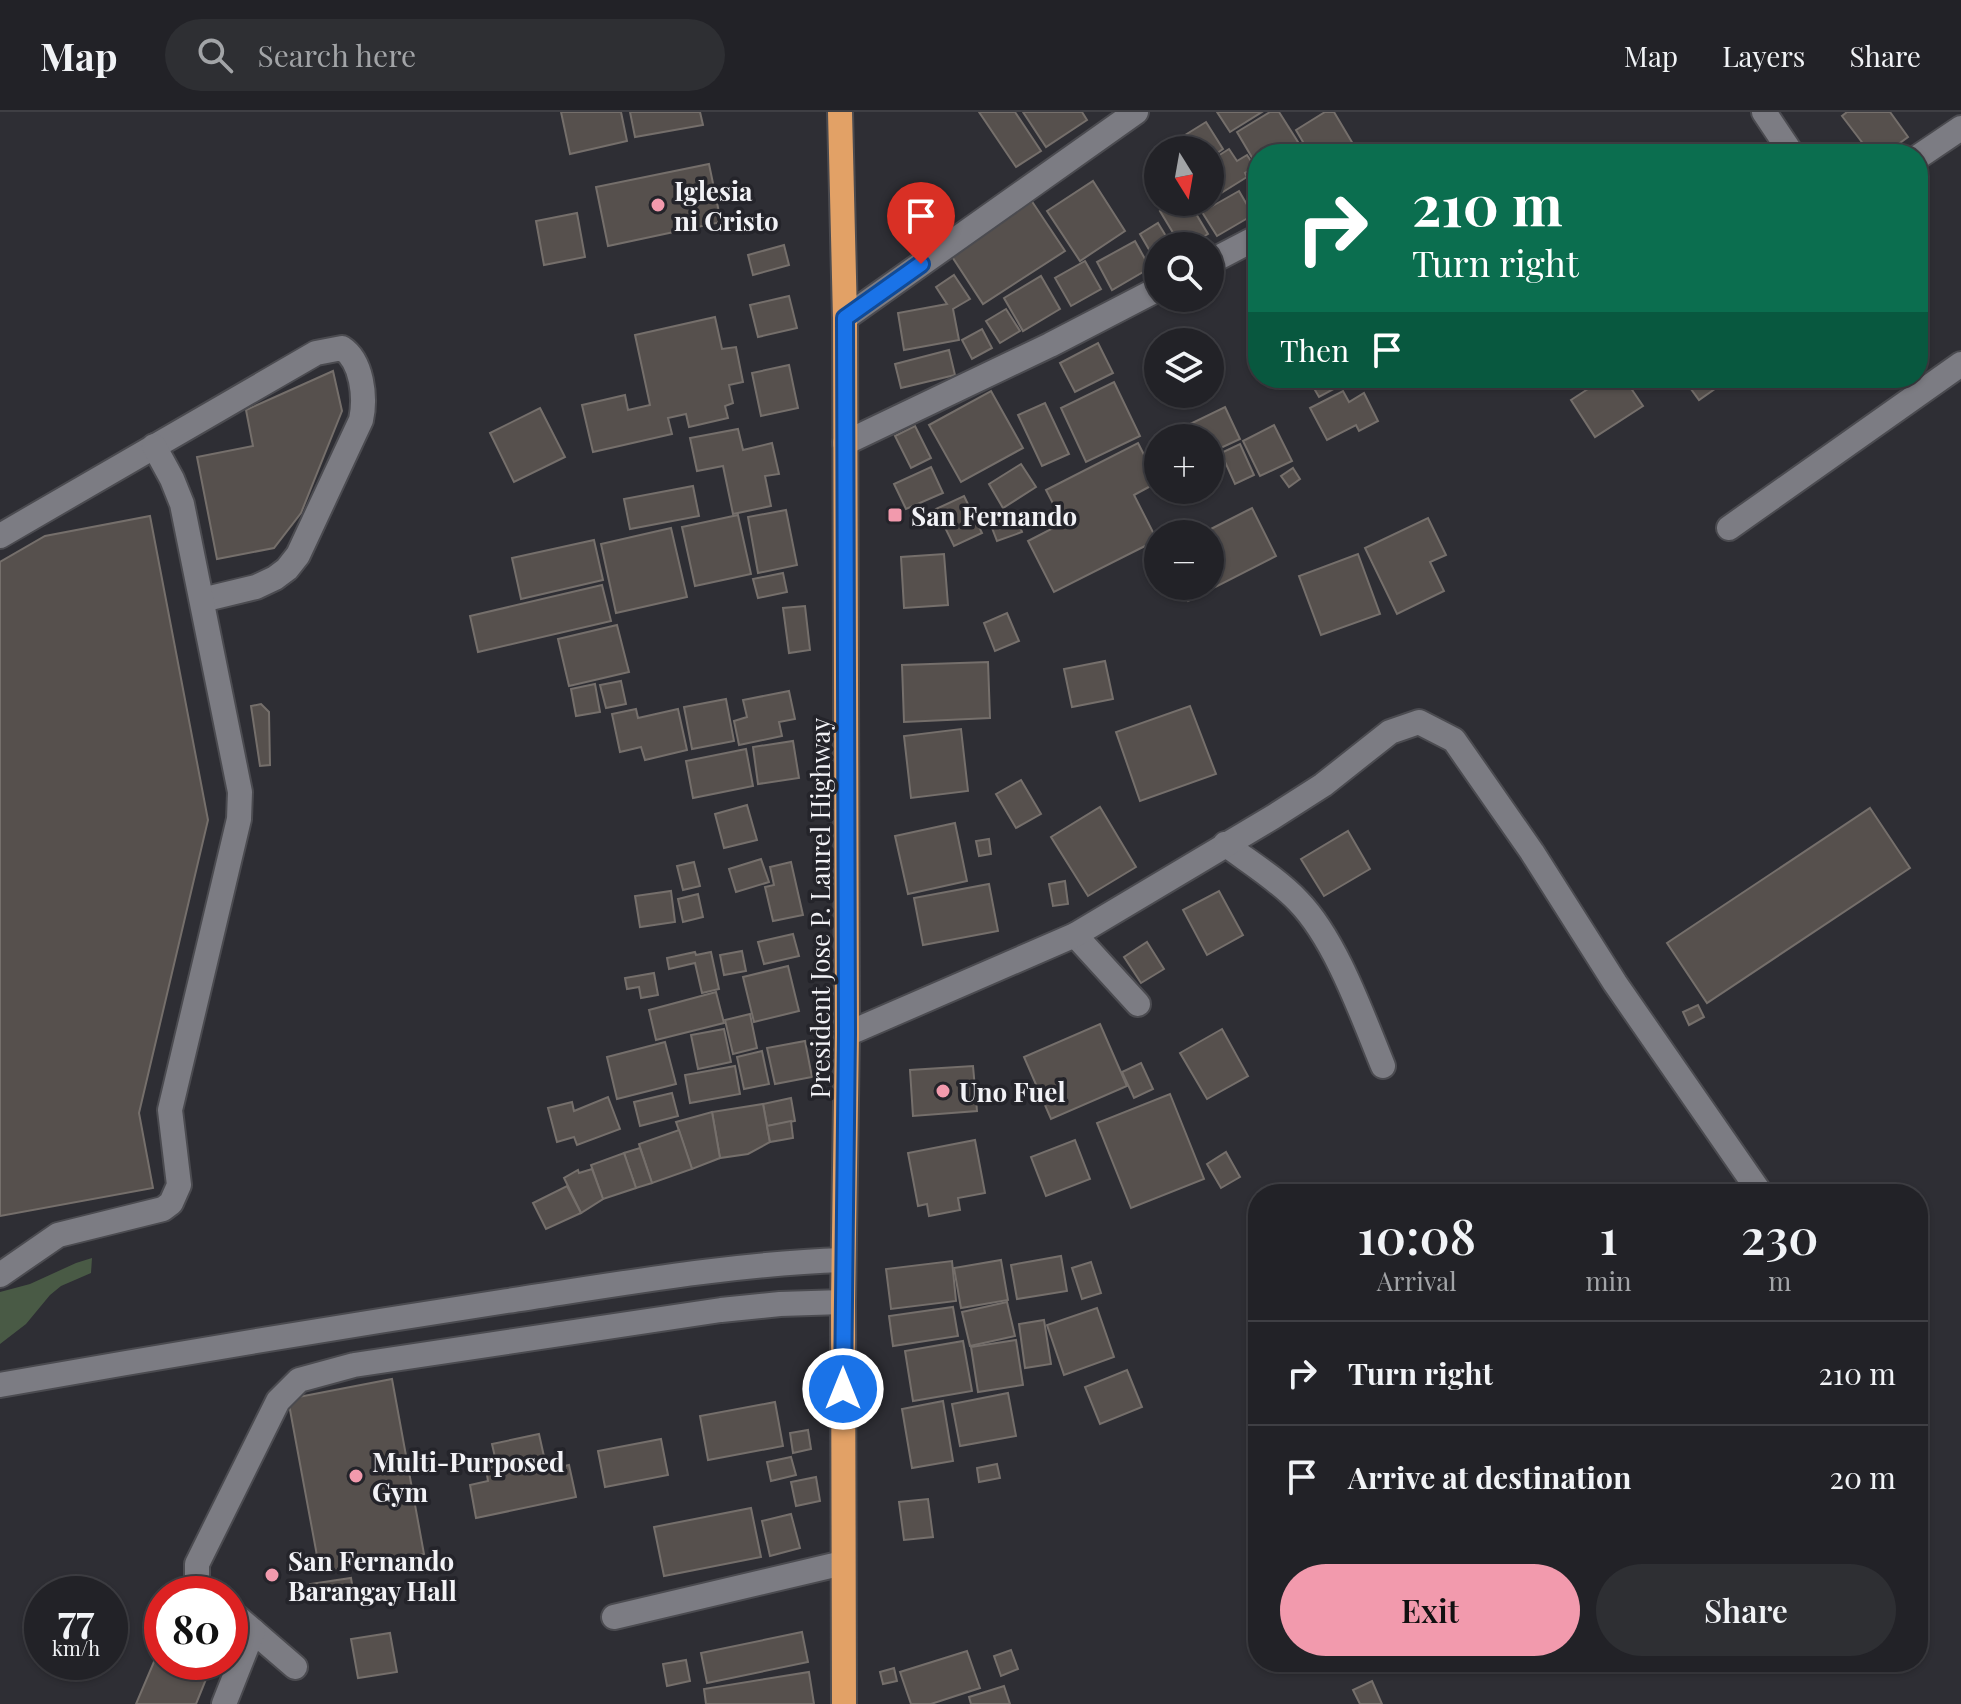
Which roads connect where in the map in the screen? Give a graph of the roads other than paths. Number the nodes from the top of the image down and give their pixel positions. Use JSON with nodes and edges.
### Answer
{"nodes":[{"id":1,"x":840,"y":112,"type":"edge"},
{"id":2,"x":1136,"y":112,"type":"edge"},
{"id":3,"x":1764,"y":112,"type":"edge"},
{"id":4,"x":1961,"y":128,"type":"edge"},
{"id":5,"x":1785,"y":144,"type":"edge"},
{"id":6,"x":1928,"y":150,"type":"edge"},
{"id":7,"x":1248,"y":242,"type":"edge"},
{"id":8,"x":1224,"y":255,"type":"edge"},
{"id":9,"x":1144,"y":296,"type":"edge"},
{"id":10,"x":845,"y":318,"type":"junction"},
{"id":11,"x":1961,"y":364,"type":"edge"},
{"id":12,"x":1928,"y":387,"type":"edge"},
{"id":13,"x":1927,"y":388,"type":"edge"},
{"id":14,"x":845,"y":443,"type":"junction"},
{"id":15,"x":154,"y":446,"type":"junction"},
{"id":16,"x":1729,"y":528,"type":"dead end"},
{"id":17,"x":0,"y":536,"type":"edge"},
{"id":18,"x":202,"y":600,"type":"junction"},
{"id":19,"x":1225,"y":844,"type":"junction"},
{"id":20,"x":1075,"y":935,"type":"junction"},
{"id":21,"x":1138,"y":1004,"type":"dead end"},
{"id":22,"x":847,"y":1034,"type":"junction"},
{"id":23,"x":1383,"y":1066,"type":"dead end"},
{"id":24,"x":1754,"y":1184,"type":"edge"},
{"id":25,"x":843,"y":1260,"type":"junction"},
{"id":26,"x":0,"y":1275,"type":"edge"},
{"id":27,"x":843,"y":1302,"type":"junction"},
{"id":28,"x":0,"y":1385,"type":"edge"},
{"id":29,"x":843,"y":1563,"type":"junction"},
{"id":30,"x":197,"y":1576,"type":"edge"},
{"id":31,"x":614,"y":1617,"type":"dead end"},
{"id":32,"x":248,"y":1627,"type":"edge"},
{"id":33,"x":253,"y":1631,"type":"junction"},
{"id":34,"x":295,"y":1667,"type":"dead end"},
{"id":35,"x":224,"y":1704,"type":"edge"},
{"id":36,"x":844,"y":1704,"type":"edge"}],
"edges":[{"from":1,"to":10,"type":"highway","name":"President Jose P. Laurel Highway"},
{"from":2,"to":10,"type":"street"},
{"from":3,"to":5,"type":"street"},
{"from":4,"to":6,"type":"street"},
{"from":7,"to":8,"type":"street"},
{"from":9,"to":14,"type":"street"},
{"from":10,"to":14,"type":"highway","name":"President Jose P. Laurel Highway"},
{"from":11,"to":12,"type":"street"},
{"from":13,"to":16,"type":"street"},
{"from":14,"to":22,"type":"highway","name":"President Jose P. Laurel Highway"},
{"from":15,"to":17,"type":"street"},
{"from":15,"to":18,"type":"street"},
{"from":15,"to":18,"type":"street"},
{"from":18,"to":26,"type":"street"},
{"from":19,"to":20,"type":"street"},
{"from":19,"to":23,"type":"street"},
{"from":19,"to":24,"type":"street"},
{"from":20,"to":21,"type":"street"},
{"from":20,"to":22,"type":"street"},
{"from":22,"to":25,"type":"highway","name":"President Jose P. Laurel Highway"},
{"from":25,"to":27,"type":"highway","name":"President Jose P. Laurel Highway"},
{"from":25,"to":28,"type":"street"},
{"from":27,"to":29,"type":"highway","name":"President Jose P. Laurel Highway"},
{"from":27,"to":30,"type":"street"},
{"from":29,"to":31,"type":"street"},
{"from":29,"to":36,"type":"highway","name":"President Jose P. Laurel Highway"},
{"from":32,"to":33,"type":"street"},
{"from":33,"to":34,"type":"street"},
{"from":33,"to":35,"type":"street"}]}
